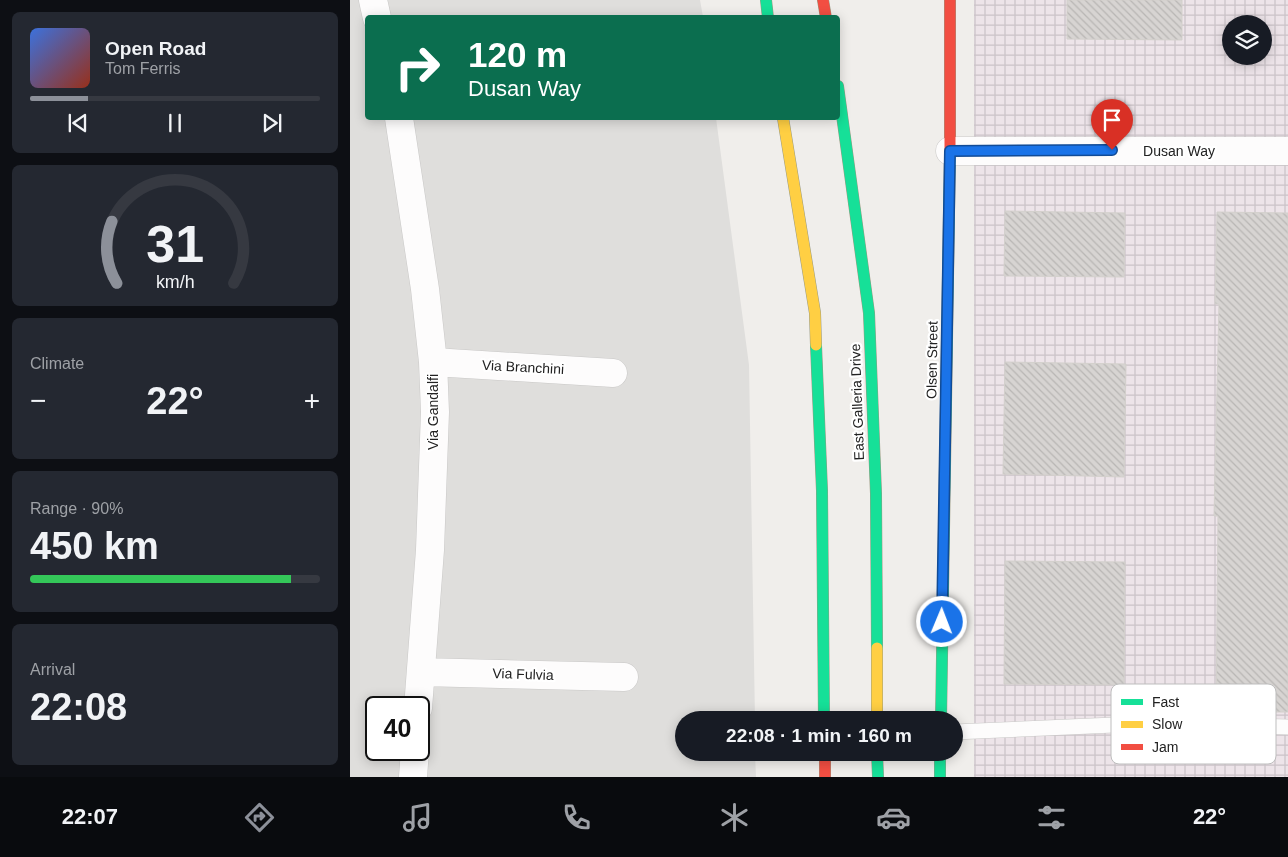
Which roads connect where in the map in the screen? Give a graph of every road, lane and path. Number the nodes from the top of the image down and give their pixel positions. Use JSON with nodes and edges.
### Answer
{"nodes":[{"id":1,"x":373,"y":0,"type":"edge"},
{"id":2,"x":766,"y":0,"type":"edge"},
{"id":3,"x":823,"y":0,"type":"edge"},
{"id":4,"x":950,"y":0,"type":"edge"},
{"id":5,"x":376,"y":15,"type":"edge"},
{"id":6,"x":768,"y":15,"type":"edge"},
{"id":7,"x":826,"y":15,"type":"edge"},
{"id":8,"x":840,"y":101,"type":"edge"},
{"id":9,"x":400,"y":120,"type":"edge"},
{"id":10,"x":783,"y":120,"type":"edge"},
{"id":11,"x":950,"y":151,"type":"junction"},
{"id":12,"x":1288,"y":151,"type":"edge"},
{"id":13,"x":433,"y":362,"type":"junction"},
{"id":14,"x":613,"y":373,"type":"dead end"},
{"id":15,"x":421,"y":672,"type":"junction"},
{"id":16,"x":624,"y":677,"type":"dead end"},
{"id":17,"x":419,"y":696,"type":"edge"},
{"id":18,"x":824,"y":711,"type":"edge"},
{"id":19,"x":877,"y":711,"type":"edge"},
{"id":20,"x":940,"y":711,"type":"edge"},
{"id":21,"x":1111,"y":725,"type":"edge"},
{"id":22,"x":963,"y":732,"type":"edge"},
{"id":23,"x":414,"y":761,"type":"edge"},
{"id":24,"x":825,"y":761,"type":"edge"},
{"id":25,"x":877,"y":761,"type":"edge"},
{"id":26,"x":940,"y":761,"type":"edge"},
{"id":27,"x":413,"y":777,"type":"edge"},
{"id":28,"x":825,"y":777,"type":"edge"},
{"id":29,"x":878,"y":777,"type":"edge"},
{"id":30,"x":940,"y":777,"type":"edge"}],
"edges":[{"from":1,"to":5,"type":"street"},
{"from":2,"to":6,"type":"main road"},
{"from":3,"to":7,"type":"main road"},
{"from":4,"to":11,"type":"main road","name":"Olsen Street"},
{"from":8,"to":19,"type":"main road","name":"East Galleria Drive"},
{"from":9,"to":13,"type":"street","name":"Via Gandalfi"},
{"from":10,"to":18,"type":"main road"},
{"from":11,"to":12,"type":"street","name":"Dusan Way"},
{"from":11,"to":20,"type":"main road","name":"Olsen Street"},
{"from":13,"to":14,"type":"street","name":"Via Branchini"},
{"from":13,"to":15,"type":"street","name":"Via Gandalfi"},
{"from":15,"to":16,"type":"street","name":"Via Fulvia"},
{"from":15,"to":17,"type":"street","name":"Via Gandalfi"},
{"from":21,"to":22,"type":"lane"},
{"from":23,"to":27,"type":"street"},
{"from":24,"to":28,"type":"main road"},
{"from":25,"to":29,"type":"main road"},
{"from":26,"to":30,"type":"main road"}]}
